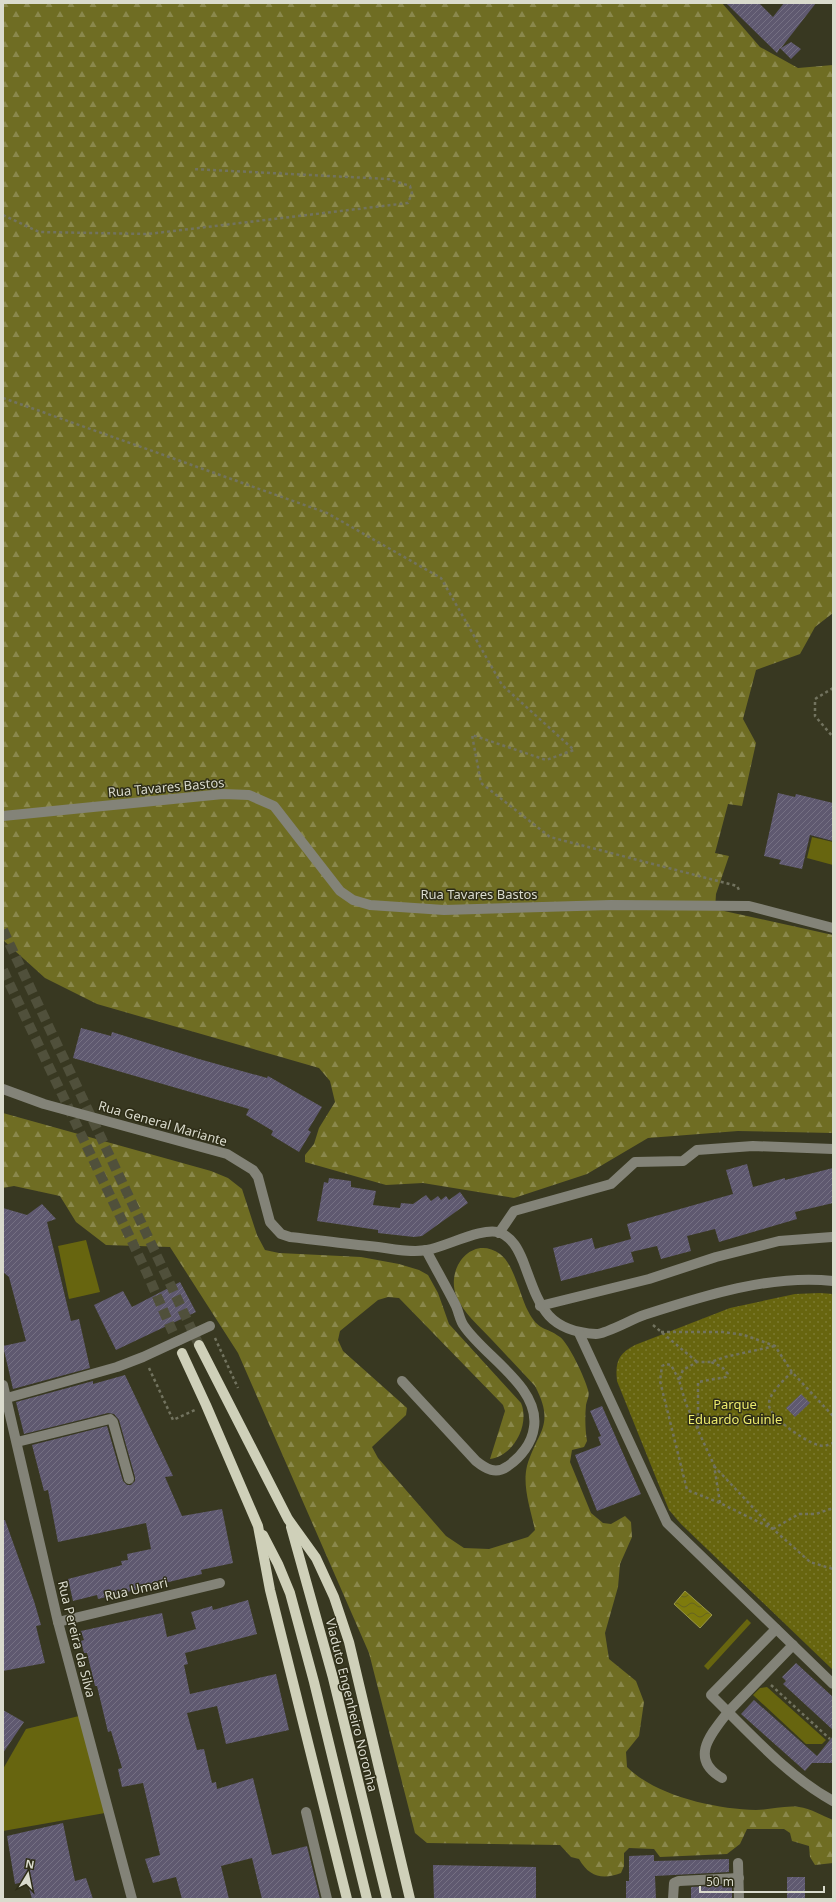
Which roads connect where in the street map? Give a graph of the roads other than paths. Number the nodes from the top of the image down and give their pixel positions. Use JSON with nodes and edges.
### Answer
{"nodes":[{"id":1,"x":3,"y":816,"type":"edge"},
{"id":2,"x":833,"y":928,"type":"edge"},
{"id":3,"x":3,"y":1088,"type":"edge"},
{"id":4,"x":833,"y":1149,"type":"edge"},
{"id":5,"x":499,"y":1233,"type":"junction"},
{"id":6,"x":832,"y":1237,"type":"dead end"},
{"id":7,"x":426,"y":1250,"type":"junction"},
{"id":8,"x":833,"y":1281,"type":"edge"},
{"id":9,"x":540,"y":1306,"type":"junction"},
{"id":10,"x":210,"y":1326,"type":"road end"},
{"id":11,"x":579,"y":1333,"type":"junction"},
{"id":12,"x":199,"y":1344,"type":"tunnel mouth"},
{"id":13,"x":182,"y":1354,"type":"tunnel mouth"},
{"id":14,"x":402,"y":1381,"type":"dead end"},
{"id":15,"x":3,"y":1385,"type":"edge"},
{"id":16,"x":6,"y":1398,"type":"junction"},
{"id":17,"x":17,"y":1442,"type":"junction"},
{"id":18,"x":129,"y":1479,"type":"dead end"},
{"id":19,"x":288,"y":1519,"type":"junction"},
{"id":20,"x":258,"y":1526,"type":"junction"},
{"id":21,"x":220,"y":1583,"type":"dead end"},
{"id":22,"x":58,"y":1622,"type":"junction"},
{"id":23,"x":776,"y":1629,"type":"junction"},
{"id":24,"x":792,"y":1645,"type":"junction"},
{"id":25,"x":833,"y":1684,"type":"edge"},
{"id":26,"x":728,"y":1712,"type":"junction"},
{"id":27,"x":722,"y":1778,"type":"dead end"},
{"id":28,"x":833,"y":1801,"type":"edge"},
{"id":29,"x":306,"y":1812,"type":"dead end"},
{"id":30,"x":738,"y":1863,"type":"dead end"},
{"id":31,"x":739,"y":1878,"type":"junction"},
{"id":32,"x":132,"y":1899,"type":"edge"},
{"id":33,"x":327,"y":1899,"type":"edge"},
{"id":34,"x":347,"y":1899,"type":"edge"},
{"id":35,"x":367,"y":1899,"type":"edge"},
{"id":36,"x":387,"y":1899,"type":"edge"},
{"id":37,"x":410,"y":1899,"type":"edge"},
{"id":38,"x":673,"y":1899,"type":"edge"},
{"id":39,"x":739,"y":1899,"type":"edge"}],
"edges":[{"from":1,"to":2,"type":"street","name":"Rua Tavares Bastos"},
{"from":3,"to":7,"type":"street","name":"Rua General Mariante"},
{"from":4,"to":5,"type":"street"},
{"from":5,"to":7,"type":"street","name":"Rua General Mariante"},
{"from":5,"to":9,"type":"street"},
{"from":6,"to":9,"type":"street"},
{"from":7,"to":14,"type":"street"},
{"from":8,"to":11,"type":"street"},
{"from":9,"to":11,"type":"street"},
{"from":10,"to":16,"type":"street"},
{"from":11,"to":23,"type":"street"},
{"from":12,"to":19,"type":"main road"},
{"from":13,"to":20,"type":"main road"},
{"from":15,"to":16,"type":"street","name":"Rua Pereira da Silva"},
{"from":16,"to":17,"type":"street","name":"Rua Pereira da Silva"},
{"from":17,"to":18,"type":"street"},
{"from":17,"to":22,"type":"street","name":"Rua Pereira da Silva"},
{"from":19,"to":36,"type":"main road","name":"Viaduto Engenheiro Noronha"},
{"from":19,"to":37,"type":"main road"},
{"from":20,"to":34,"type":"main road"},
{"from":20,"to":35,"type":"main road"},
{"from":21,"to":22,"type":"street","name":"Rua Umari"},
{"from":22,"to":32,"type":"street","name":"Rua Pereira da Silva"},
{"from":23,"to":24,"type":"street"},
{"from":23,"to":26,"type":"street"},
{"from":24,"to":25,"type":"street"},
{"from":24,"to":26,"type":"street"},
{"from":26,"to":27,"type":"street"},
{"from":26,"to":28,"type":"street"},
{"from":29,"to":33,"type":"street"},
{"from":30,"to":31,"type":"street"},
{"from":31,"to":38,"type":"street"},
{"from":31,"to":39,"type":"street"}]}
